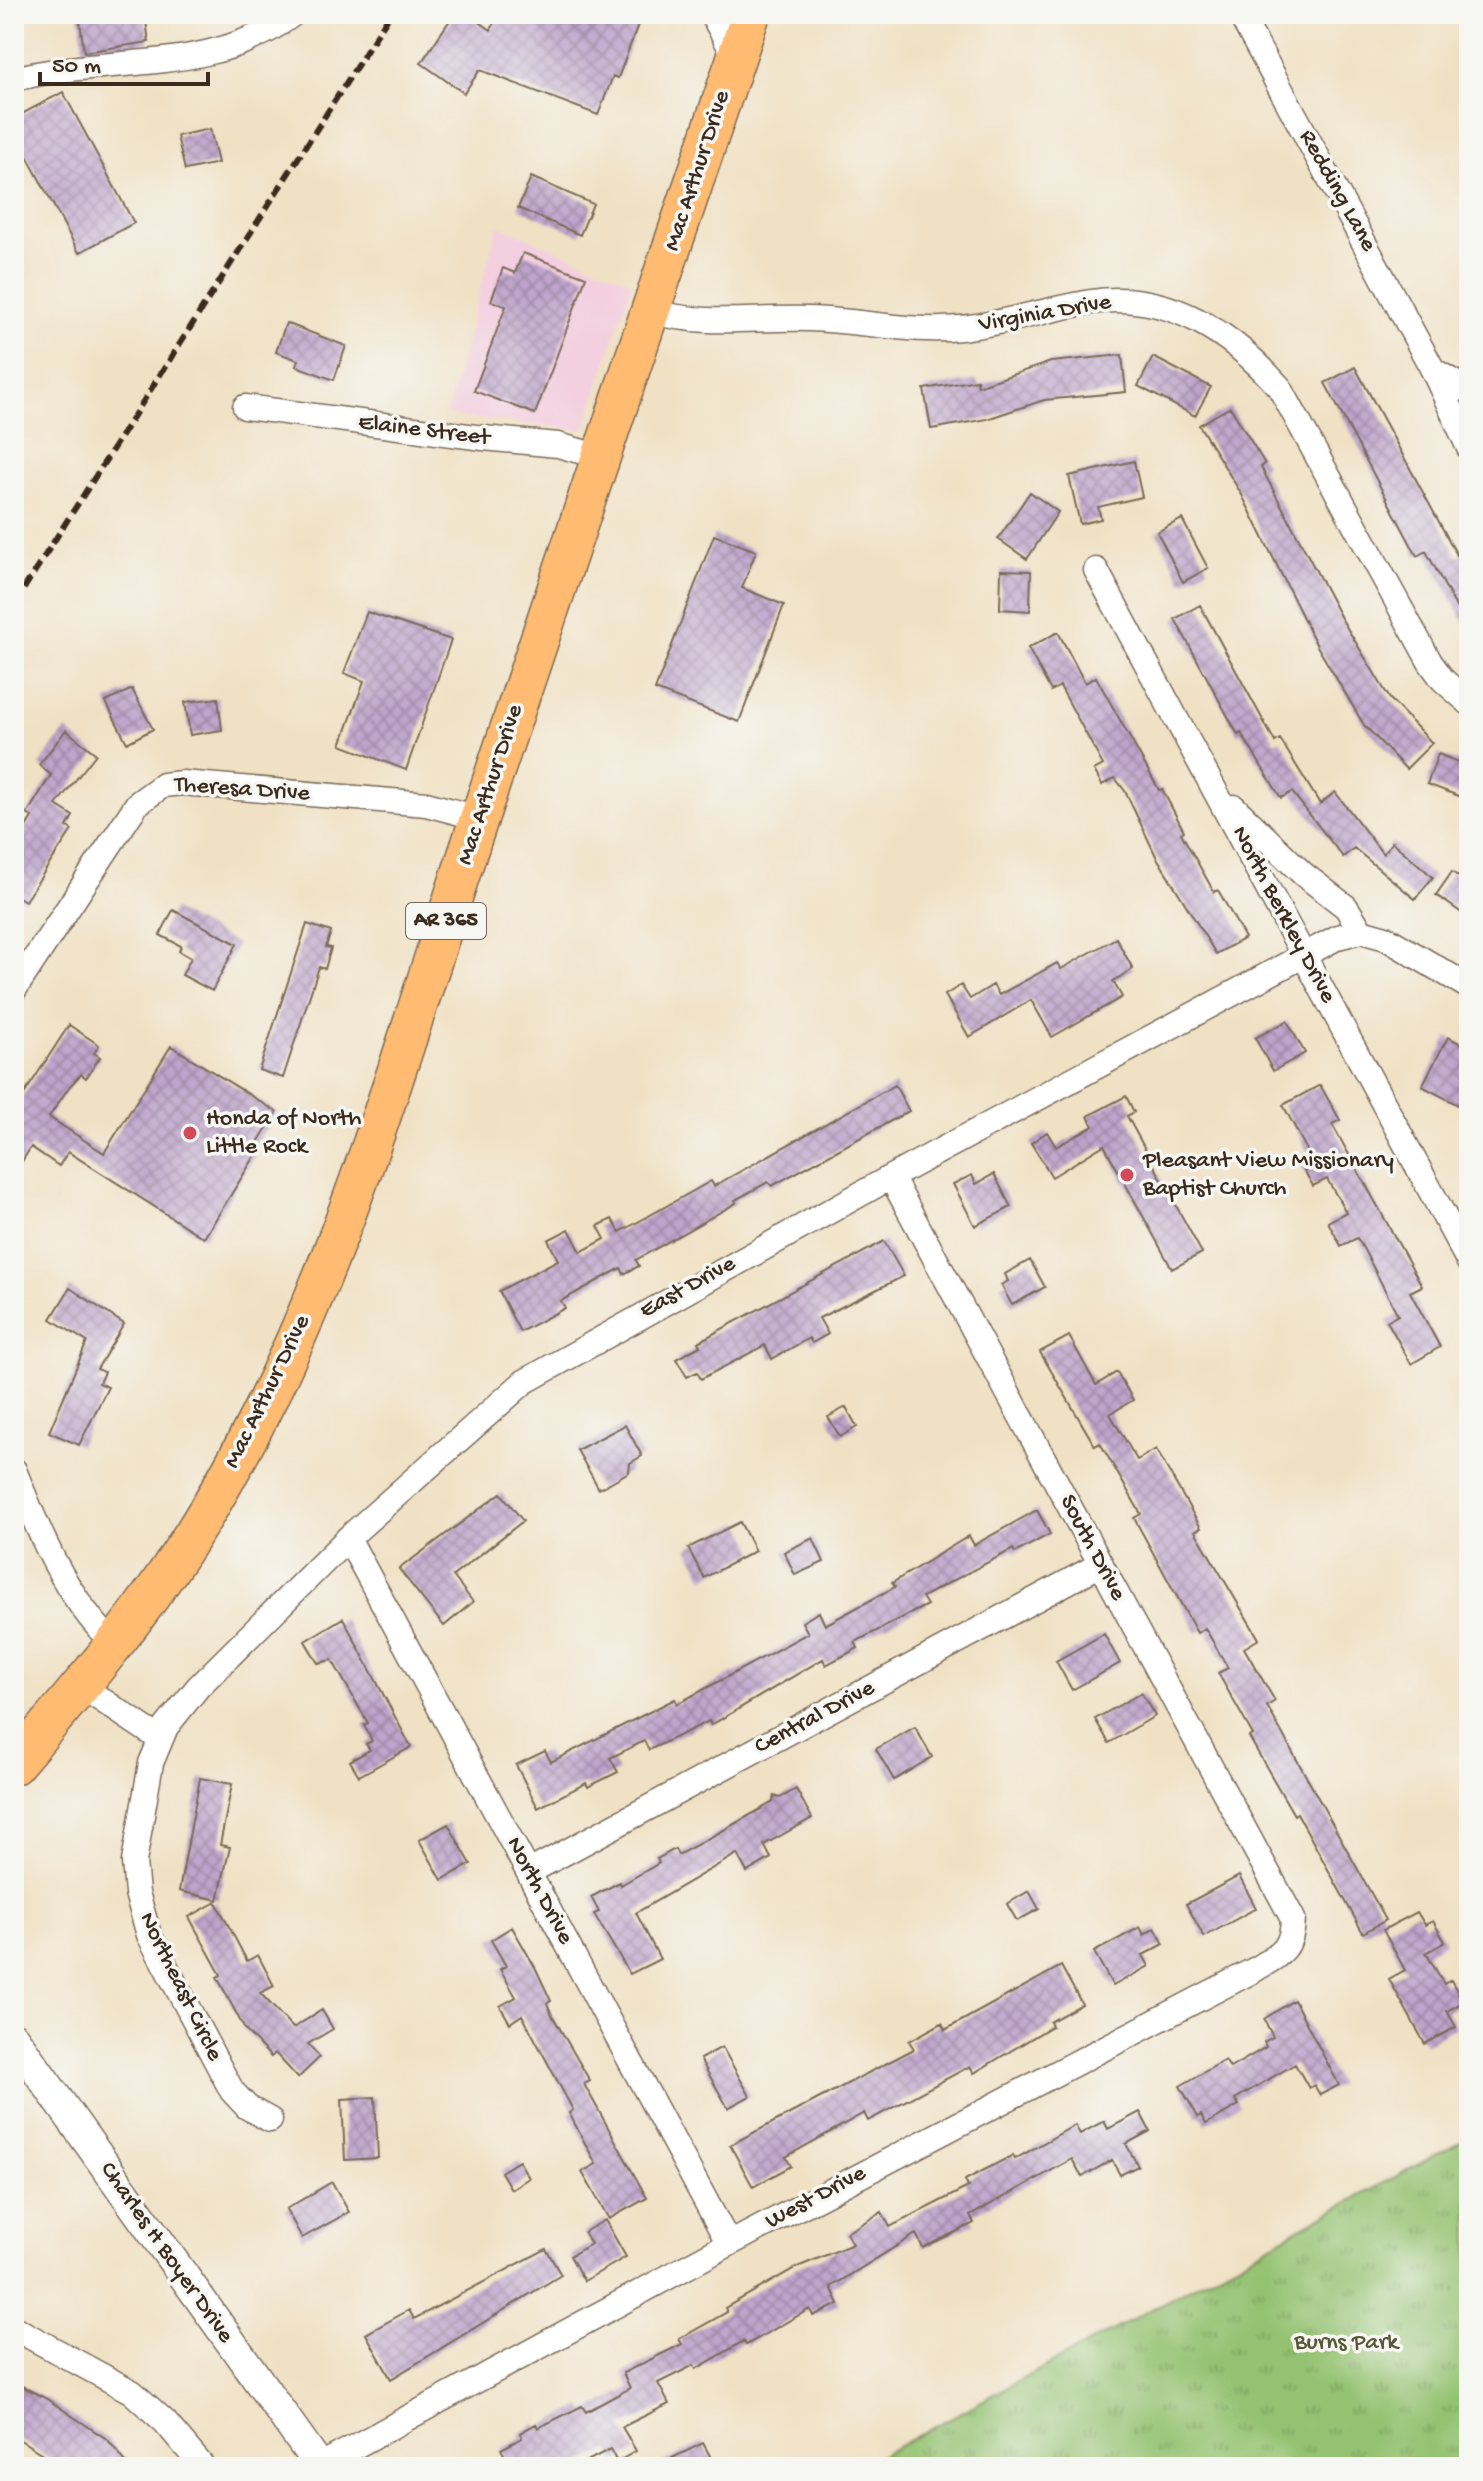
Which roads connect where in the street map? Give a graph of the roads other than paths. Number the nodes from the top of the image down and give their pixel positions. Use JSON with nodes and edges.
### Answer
{"nodes":[{"id":1,"x":293,"y":14,"type":"edge"},
{"id":2,"x":712,"y":14,"type":"edge"},
{"id":3,"x":751,"y":14,"type":"edge"},
{"id":4,"x":1240,"y":14,"type":"edge"},
{"id":5,"x":736,"y":58,"type":"junction"},
{"id":6,"x":14,"y":79,"type":"edge"},
{"id":7,"x":653,"y":312,"type":"junction"},
{"id":8,"x":1433,"y":370,"type":"junction"},
{"id":9,"x":1469,"y":391,"type":"edge"},
{"id":10,"x":245,"y":407,"type":"dead end"},
{"id":11,"x":1469,"y":448,"type":"edge"},
{"id":12,"x":601,"y":457,"type":"junction"},
{"id":13,"x":1096,"y":570,"type":"dead end"},
{"id":14,"x":1469,"y":703,"type":"edge"},
{"id":15,"x":1211,"y":781,"type":"junction"},
{"id":16,"x":479,"y":818,"type":"junction"},
{"id":17,"x":1361,"y":931,"type":"junction"},
{"id":18,"x":1305,"y":955,"type":"junction"},
{"id":19,"x":1469,"y":987,"type":"edge"},
{"id":20,"x":14,"y":990,"type":"edge"},
{"id":21,"x":891,"y":1177,"type":"junction"},
{"id":22,"x":1469,"y":1262,"type":"edge"},
{"id":23,"x":14,"y":1470,"type":"edge"},
{"id":24,"x":348,"y":1538,"type":"junction"},
{"id":25,"x":1101,"y":1564,"type":"junction"},
{"id":26,"x":115,"y":1645,"type":"junction"},
{"id":27,"x":81,"y":1686,"type":"junction"},
{"id":28,"x":160,"y":1739,"type":"junction"},
{"id":29,"x":14,"y":1765,"type":"edge"},
{"id":30,"x":529,"y":1872,"type":"junction"},
{"id":31,"x":1293,"y":1919,"type":"joint"},
{"id":32,"x":14,"y":2038,"type":"edge"},
{"id":33,"x":270,"y":2120,"type":"dead end"},
{"id":34,"x":729,"y":2244,"type":"junction"},
{"id":35,"x":14,"y":2328,"type":"edge"},
{"id":36,"x":320,"y":2466,"type":"edge"},
{"id":37,"x":203,"y":2467,"type":"edge"}],
"edges":[{"from":1,"to":6,"type":"street"},
{"from":2,"to":5,"type":"street"},
{"from":3,"to":5,"type":"main road","name":"Mac Arthur Drive","number":"AR 365"},
{"from":4,"to":8,"type":"street","name":"Redding Lane"},
{"from":5,"to":7,"type":"main road","name":"Mac Arthur Drive","number":"AR 365"},
{"from":7,"to":12,"type":"main road","name":"Mac Arthur Drive","number":"AR 365"},
{"from":7,"to":14,"type":"street","name":"Virginia Drive"},
{"from":8,"to":9,"type":"street"},
{"from":8,"to":11,"type":"street","name":"Redding Lane"},
{"from":10,"to":12,"type":"street","name":"Elaine Street"},
{"from":12,"to":16,"type":"main road","name":"Mac Arthur Drive","number":"AR 365"},
{"from":13,"to":15,"type":"street","name":"North Berkley Drive"},
{"from":15,"to":17,"type":"street"},
{"from":15,"to":18,"type":"street","name":"North Berkley Drive"},
{"from":16,"to":20,"type":"street","name":"Theresa Drive"},
{"from":16,"to":26,"type":"main road","name":"Mac Arthur Drive","number":"AR 365"},
{"from":17,"to":18,"type":"street","name":"East Drive"},
{"from":17,"to":19,"type":"street"},
{"from":18,"to":21,"type":"street","name":"East Drive"},
{"from":18,"to":22,"type":"street","name":"North Berkley Drive"},
{"from":21,"to":24,"type":"street","name":"East Drive"},
{"from":21,"to":25,"type":"street","name":"South Drive"},
{"from":23,"to":26,"type":"street"},
{"from":24,"to":28,"type":"street","name":"East Drive"},
{"from":24,"to":30,"type":"street","name":"North Drive"},
{"from":25,"to":30,"type":"street","name":"Central Drive"},
{"from":25,"to":31,"type":"street","name":"South Drive"},
{"from":26,"to":27,"type":"main road","name":"Mac Arthur Drive","number":"AR 365"},
{"from":27,"to":28,"type":"street"},
{"from":27,"to":29,"type":"main road","name":"Mac Arthur Drive","number":"AR 365"},
{"from":28,"to":33,"type":"street","name":"Northeast Circle"},
{"from":30,"to":34,"type":"street","name":"North Drive"},
{"from":31,"to":34,"type":"street","name":"West Drive"},
{"from":32,"to":36,"type":"street","name":"Charles H Boyer Drive"},
{"from":34,"to":36,"type":"street","name":"West Drive"},
{"from":35,"to":37,"type":"street"}]}
